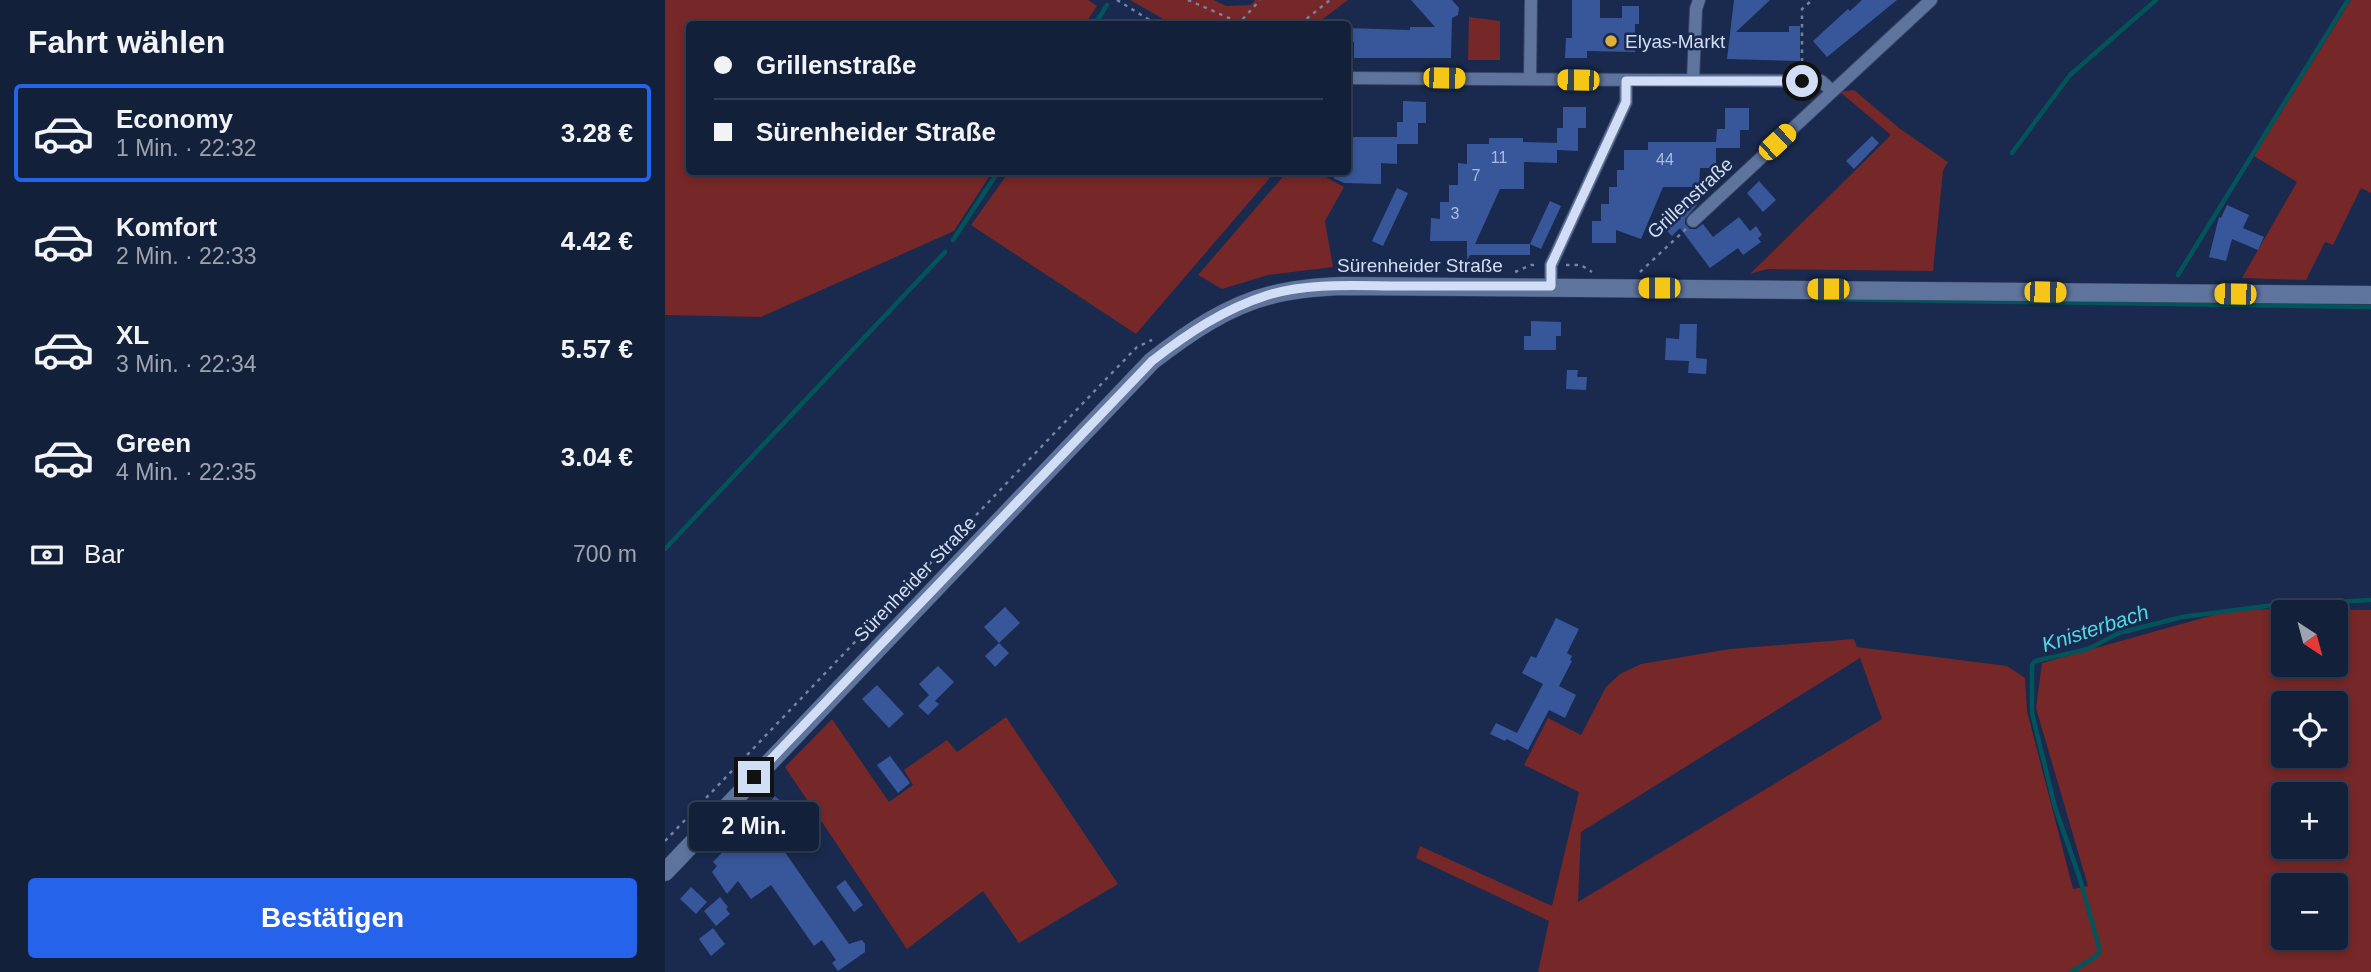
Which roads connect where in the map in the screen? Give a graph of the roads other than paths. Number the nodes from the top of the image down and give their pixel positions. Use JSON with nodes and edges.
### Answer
{"nodes":[{"id":1,"x":1531,"y":0,"type":"edge"},
{"id":2,"x":1699,"y":0,"type":"edge"},
{"id":3,"x":1930,"y":0,"type":"edge"},
{"id":4,"x":1351,"y":78,"type":"edge"},
{"id":5,"x":1530,"y":79,"type":"junction"},
{"id":6,"x":1693,"y":79,"type":"junction"},
{"id":7,"x":1626,"y":81,"type":"junction"},
{"id":8,"x":1832,"y":91,"type":"junction"},
{"id":9,"x":1693,"y":222,"type":"road end"},
{"id":10,"x":1551,"y":286,"type":"junction"},
{"id":11,"x":2371,"y":295,"type":"edge"},
{"id":12,"x":665,"y":872,"type":"edge"}],
"edges":[{"from":1,"to":5,"type":"street"},
{"from":2,"to":6,"type":"street"},
{"from":3,"to":8,"type":"street","name":"Grillenstraße"},
{"from":4,"to":5,"type":"street"},
{"from":5,"to":7,"type":"street"},
{"from":6,"to":7,"type":"street"},
{"from":6,"to":8,"type":"street"},
{"from":7,"to":10,"type":"street"},
{"from":8,"to":9,"type":"street","name":"Grillenstraße"},
{"from":10,"to":11,"type":"main road","name":"Sürenheider Straße"},
{"from":10,"to":12,"type":"main road","name":"Sürenheider Straße"}]}
